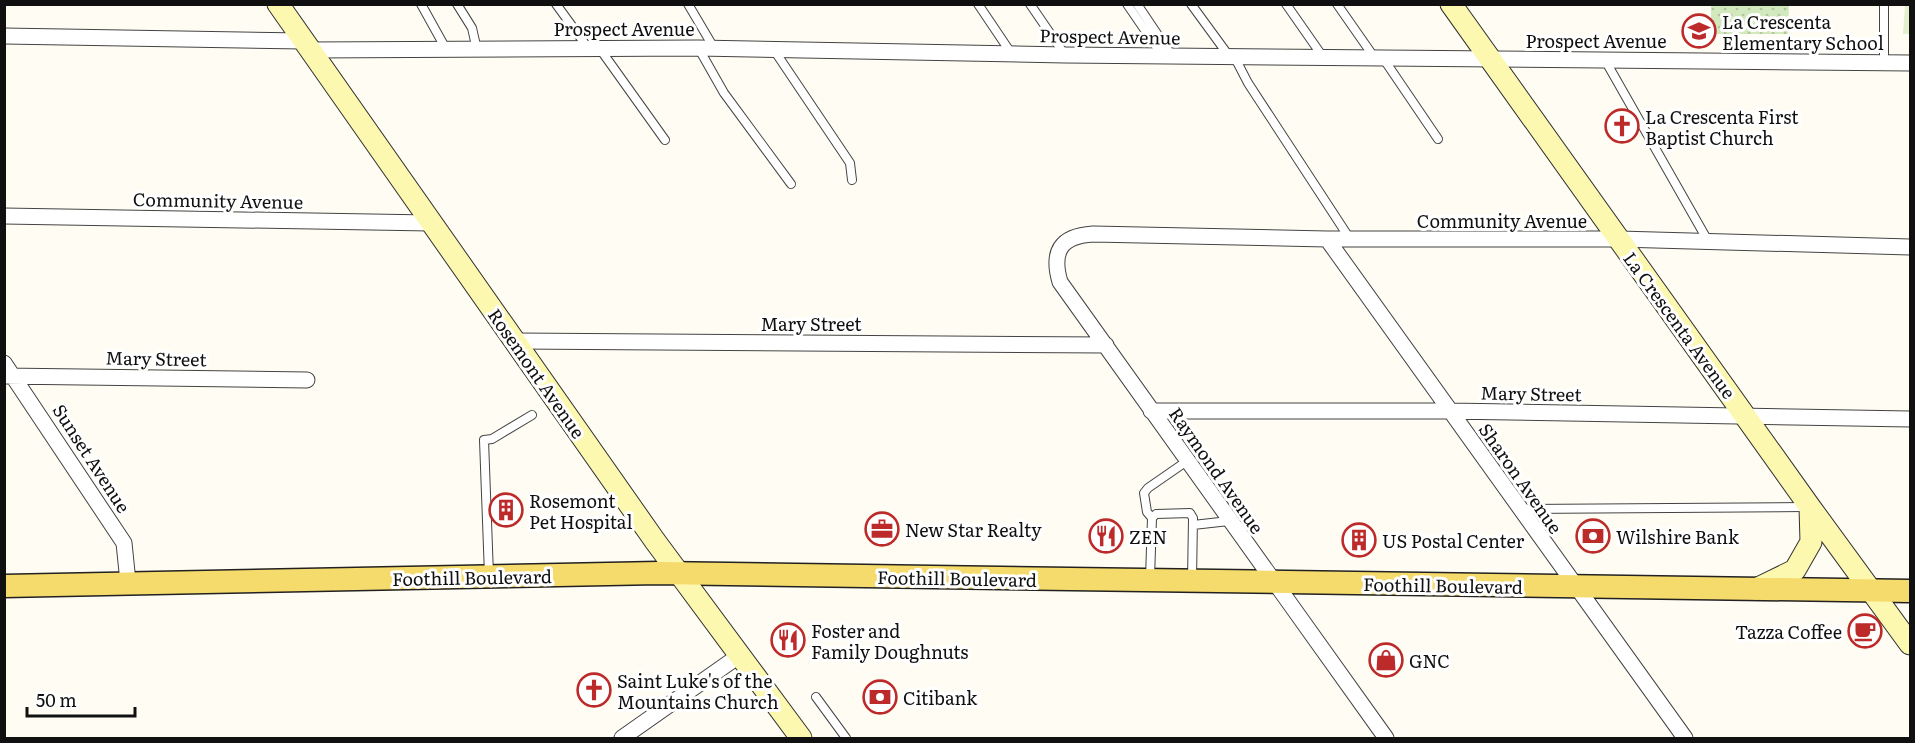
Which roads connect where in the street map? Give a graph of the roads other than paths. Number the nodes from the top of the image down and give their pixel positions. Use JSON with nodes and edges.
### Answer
{"nodes":[{"id":1,"x":278,"y":4,"type":"edge"},
{"id":2,"x":421,"y":4,"type":"edge"},
{"id":3,"x":457,"y":4,"type":"edge"},
{"id":4,"x":556,"y":4,"type":"edge"},
{"id":5,"x":688,"y":4,"type":"edge"},
{"id":6,"x":978,"y":4,"type":"edge"},
{"id":7,"x":1030,"y":4,"type":"edge"},
{"id":8,"x":1127,"y":4,"type":"edge"},
{"id":9,"x":1137,"y":4,"type":"edge"},
{"id":10,"x":1191,"y":4,"type":"edge"},
{"id":11,"x":1286,"y":4,"type":"edge"},
{"id":12,"x":1337,"y":4,"type":"edge"},
{"id":13,"x":1451,"y":4,"type":"edge"},
{"id":14,"x":1884,"y":4,"type":"edge"},
{"id":15,"x":4,"y":36,"type":"edge"},
{"id":16,"x":306,"y":45,"type":"junction"},
{"id":17,"x":594,"y":48,"type":"junction"},
{"id":18,"x":698,"y":48,"type":"junction"},
{"id":19,"x":714,"y":48,"type":"junction"},
{"id":20,"x":773,"y":48,"type":"junction"},
{"id":21,"x":446,"y":50,"type":"junction"},
{"id":22,"x":477,"y":50,"type":"junction"},
{"id":23,"x":1011,"y":54,"type":"junction"},
{"id":24,"x":1065,"y":55,"type":"junction"},
{"id":25,"x":1167,"y":56,"type":"junction"},
{"id":26,"x":1231,"y":56,"type":"junction"},
{"id":27,"x":1323,"y":57,"type":"junction"},
{"id":28,"x":1379,"y":58,"type":"junction"},
{"id":29,"x":1491,"y":59,"type":"junction"},
{"id":30,"x":1605,"y":60,"type":"junction"},
{"id":31,"x":1884,"y":62,"type":"junction"},
{"id":32,"x":1911,"y":63,"type":"edge"},
{"id":33,"x":1438,"y":139,"type":"dead end"},
{"id":34,"x":666,"y":140,"type":"dead end"},
{"id":35,"x":852,"y":180,"type":"dead end"},
{"id":36,"x":792,"y":184,"type":"dead end"},
{"id":37,"x":4,"y":216,"type":"edge"},
{"id":38,"x":430,"y":223,"type":"junction"},
{"id":39,"x":1093,"y":234,"type":"joint"},
{"id":40,"x":1327,"y":239,"type":"junction"},
{"id":41,"x":1350,"y":239,"type":"junction"},
{"id":42,"x":1619,"y":239,"type":"junction"},
{"id":43,"x":1708,"y":242,"type":"junction"},
{"id":44,"x":1911,"y":247,"type":"edge"},
{"id":45,"x":516,"y":341,"type":"junction"},
{"id":46,"x":1106,"y":345,"type":"junction"},
{"id":47,"x":8,"y":371,"type":"edge"},
{"id":48,"x":307,"y":380,"type":"dead end"},
{"id":49,"x":1151,"y":411,"type":"junction"},
{"id":50,"x":1449,"y":411,"type":"junction"},
{"id":51,"x":532,"y":415,"type":"dead end"},
{"id":52,"x":1747,"y":417,"type":"junction"},
{"id":53,"x":1911,"y":419,"type":"edge"},
{"id":54,"x":1187,"y":462,"type":"junction"},
{"id":55,"x":1810,"y":507,"type":"junction"},
{"id":56,"x":1519,"y":509,"type":"junction"},
{"id":57,"x":1152,"y":518,"type":"junction"},
{"id":58,"x":1229,"y":521,"type":"junction"},
{"id":59,"x":1193,"y":525,"type":"junction"},
{"id":60,"x":678,"y":574,"type":"junction"},
{"id":61,"x":489,"y":577,"type":"junction"},
{"id":62,"x":1150,"y":581,"type":"junction"},
{"id":63,"x":1192,"y":581,"type":"junction"},
{"id":64,"x":128,"y":582,"type":"junction"},
{"id":65,"x":1273,"y":582,"type":"junction"},
{"id":66,"x":4,"y":586,"type":"edge"},
{"id":67,"x":1575,"y":587,"type":"junction"},
{"id":68,"x":1756,"y":589,"type":"junction"},
{"id":69,"x":1872,"y":591,"type":"junction"},
{"id":70,"x":1911,"y":591,"type":"edge"},
{"id":71,"x":1911,"y":644,"type":"edge"},
{"id":72,"x":740,"y":655,"type":"junction"},
{"id":73,"x":816,"y":697,"type":"dead end"},
{"id":74,"x":622,"y":738,"type":"edge"},
{"id":75,"x":801,"y":738,"type":"edge"},
{"id":76,"x":846,"y":738,"type":"edge"},
{"id":77,"x":1386,"y":738,"type":"edge"},
{"id":78,"x":1685,"y":738,"type":"edge"}],
"edges":[{"from":1,"to":16,"type":"street","name":"Rosemont Avenue"},
{"from":2,"to":21,"type":"lane"},
{"from":3,"to":22,"type":"lane"},
{"from":4,"to":17,"type":"lane"},
{"from":5,"to":19,"type":"lane"},
{"from":6,"to":23,"type":"lane"},
{"from":7,"to":24,"type":"lane"},
{"from":8,"to":25,"type":"lane"},
{"from":9,"to":25,"type":"lane"},
{"from":10,"to":26,"type":"lane"},
{"from":11,"to":27,"type":"lane"},
{"from":12,"to":28,"type":"lane"},
{"from":13,"to":29,"type":"street","name":"La Crescenta Avenue"},
{"from":14,"to":31,"type":"lane"},
{"from":15,"to":16,"type":"street","name":"Prospect Avenue"},
{"from":16,"to":21,"type":"street","name":"Prospect Avenue"},
{"from":16,"to":38,"type":"street","name":"Rosemont Avenue"},
{"from":17,"to":18,"type":"street","name":"Prospect Avenue"},
{"from":17,"to":22,"type":"street","name":"Prospect Avenue"},
{"from":17,"to":34,"type":"lane"},
{"from":18,"to":19,"type":"street","name":"Prospect Avenue"},
{"from":18,"to":36,"type":"lane"},
{"from":19,"to":20,"type":"street","name":"Prospect Avenue"},
{"from":20,"to":23,"type":"street","name":"Prospect Avenue"},
{"from":20,"to":35,"type":"lane"},
{"from":21,"to":22,"type":"street","name":"Prospect Avenue"},
{"from":23,"to":24,"type":"street","name":"Prospect Avenue"},
{"from":24,"to":25,"type":"street","name":"Prospect Avenue"},
{"from":25,"to":26,"type":"street","name":"Prospect Avenue"},
{"from":26,"to":27,"type":"street","name":"Prospect Avenue"},
{"from":26,"to":41,"type":"lane"},
{"from":27,"to":28,"type":"street","name":"Prospect Avenue"},
{"from":28,"to":29,"type":"street","name":"Prospect Avenue"},
{"from":28,"to":33,"type":"lane"},
{"from":29,"to":30,"type":"street","name":"Prospect Avenue"},
{"from":29,"to":42,"type":"street","name":"La Crescenta Avenue"},
{"from":30,"to":31,"type":"street","name":"Prospect Avenue"},
{"from":30,"to":43,"type":"lane"},
{"from":31,"to":32,"type":"street","name":"Prospect Avenue"},
{"from":37,"to":38,"type":"street","name":"Community Avenue"},
{"from":38,"to":45,"type":"street","name":"Rosemont Avenue"},
{"from":39,"to":40,"type":"street","name":"Community Avenue"},
{"from":39,"to":46,"type":"street","name":"Raymond Avenue"},
{"from":40,"to":41,"type":"street","name":"Community Avenue"},
{"from":40,"to":50,"type":"street","name":"Sharon Avenue"},
{"from":41,"to":42,"type":"street","name":"Community Avenue"},
{"from":42,"to":43,"type":"street","name":"Community Avenue"},
{"from":42,"to":52,"type":"street","name":"La Crescenta Avenue"},
{"from":43,"to":44,"type":"street","name":"Community Avenue"},
{"from":45,"to":46,"type":"street","name":"Mary Street"},
{"from":45,"to":60,"type":"street","name":"Rosemont Avenue"},
{"from":46,"to":49,"type":"street","name":"Raymond Avenue"},
{"from":47,"to":48,"type":"street","name":"Mary Street"},
{"from":47,"to":64,"type":"street","name":"Sunset Avenue"},
{"from":49,"to":50,"type":"street","name":"Mary Street"},
{"from":49,"to":54,"type":"street","name":"Raymond Avenue"},
{"from":50,"to":52,"type":"street","name":"Mary Street"},
{"from":50,"to":56,"type":"street","name":"Sharon Avenue"},
{"from":51,"to":61,"type":"lane"},
{"from":52,"to":53,"type":"street","name":"Mary Street"},
{"from":52,"to":55,"type":"street","name":"La Crescenta Avenue"},
{"from":54,"to":57,"type":"lane"},
{"from":54,"to":58,"type":"street","name":"Raymond Avenue"},
{"from":55,"to":56,"type":"lane"},
{"from":55,"to":68,"type":"street"},
{"from":55,"to":69,"type":"street","name":"La Crescenta Avenue"},
{"from":56,"to":67,"type":"street","name":"Sharon Avenue"},
{"from":57,"to":59,"type":"lane"},
{"from":57,"to":62,"type":"lane"},
{"from":58,"to":59,"type":"lane"},
{"from":58,"to":65,"type":"street","name":"Raymond Avenue"},
{"from":59,"to":63,"type":"lane"},
{"from":60,"to":61,"type":"main road","name":"Foothill Boulevard"},
{"from":60,"to":62,"type":"main road","name":"Foothill Boulevard"},
{"from":60,"to":72,"type":"street","name":"Rosemont Avenue"},
{"from":61,"to":64,"type":"main road","name":"Foothill Boulevard"},
{"from":62,"to":63,"type":"main road","name":"Foothill Boulevard"},
{"from":63,"to":65,"type":"main road","name":"Foothill Boulevard"},
{"from":64,"to":66,"type":"main road","name":"Foothill Boulevard"},
{"from":65,"to":67,"type":"main road","name":"Foothill Boulevard"},
{"from":65,"to":77,"type":"street","name":"Raymond Avenue"},
{"from":67,"to":68,"type":"main road","name":"Foothill Boulevard"},
{"from":67,"to":78,"type":"street","name":"Sharon Avenue"},
{"from":68,"to":69,"type":"main road","name":"Foothill Boulevard"},
{"from":69,"to":70,"type":"main road","name":"Foothill Boulevard"},
{"from":69,"to":71,"type":"street","name":"La Crescenta Avenue"},
{"from":72,"to":74,"type":"street"},
{"from":72,"to":75,"type":"street","name":"Rosemont Avenue"},
{"from":73,"to":76,"type":"lane"}]}
